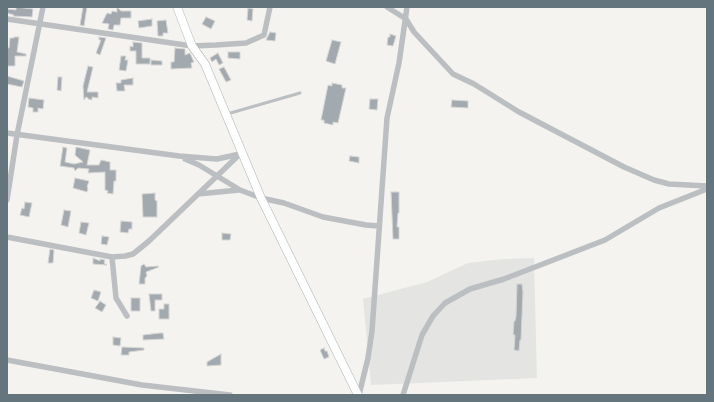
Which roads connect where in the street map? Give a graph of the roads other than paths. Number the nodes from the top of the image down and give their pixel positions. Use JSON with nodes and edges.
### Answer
{"nodes":[{"id":1,"x":43,"y":7,"type":"edge"},
{"id":2,"x":177,"y":7,"type":"edge"},
{"id":3,"x":270,"y":7,"type":"edge"},
{"id":4,"x":387,"y":7,"type":"edge"},
{"id":5,"x":407,"y":7,"type":"edge"},
{"id":6,"x":7,"y":19,"type":"edge"},
{"id":7,"x":406,"y":19,"type":"junction"},
{"id":8,"x":40,"y":24,"type":"junction"},
{"id":9,"x":192,"y":46,"type":"junction"},
{"id":10,"x":300,"y":94,"type":"dead end"},
{"id":11,"x":225,"y":114,"type":"junction"},
{"id":12,"x":7,"y":133,"type":"edge"},
{"id":13,"x":17,"y":135,"type":"junction"},
{"id":14,"x":241,"y":153,"type":"junction"},
{"id":15,"x":179,"y":156,"type":"junction"},
{"id":16,"x":218,"y":176,"type":"junction"},
{"id":17,"x":707,"y":186,"type":"edge"},
{"id":18,"x":707,"y":189,"type":"edge"},
{"id":19,"x":240,"y":190,"type":"junction"},
{"id":20,"x":198,"y":194,"type":"junction"},
{"id":21,"x":261,"y":198,"type":"junction"},
{"id":22,"x":7,"y":200,"type":"edge"},
{"id":23,"x":379,"y":226,"type":"junction"},
{"id":24,"x":7,"y":237,"type":"edge"},
{"id":25,"x":112,"y":257,"type":"junction"},
{"id":26,"x":127,"y":316,"type":"dead end"},
{"id":27,"x":7,"y":360,"type":"edge"},
{"id":28,"x":176,"y":389,"type":"junction"},
{"id":29,"x":188,"y":395,"type":"edge"},
{"id":30,"x":230,"y":395,"type":"edge"},
{"id":31,"x":359,"y":395,"type":"edge"},
{"id":32,"x":403,"y":395,"type":"edge"}],
"edges":[{"from":1,"to":8,"type":"street"},
{"from":2,"to":9,"type":"main road"},
{"from":3,"to":9,"type":"street"},
{"from":4,"to":7,"type":"street"},
{"from":5,"to":7,"type":"street"},
{"from":6,"to":8,"type":"street"},
{"from":7,"to":17,"type":"street"},
{"from":7,"to":23,"type":"street"},
{"from":8,"to":9,"type":"street"},
{"from":8,"to":13,"type":"street"},
{"from":9,"to":11,"type":"main road"},
{"from":10,"to":11,"type":"lane"},
{"from":11,"to":14,"type":"main road"},
{"from":12,"to":13,"type":"street"},
{"from":13,"to":15,"type":"street"},
{"from":13,"to":22,"type":"street"},
{"from":14,"to":15,"type":"street"},
{"from":14,"to":16,"type":"street"},
{"from":14,"to":21,"type":"main road"},
{"from":15,"to":16,"type":"street"},
{"from":16,"to":19,"type":"street"},
{"from":16,"to":20,"type":"street"},
{"from":18,"to":32,"type":"street"},
{"from":19,"to":20,"type":"street"},
{"from":19,"to":21,"type":"street"},
{"from":20,"to":25,"type":"street"},
{"from":21,"to":23,"type":"street"},
{"from":21,"to":31,"type":"main road"},
{"from":23,"to":31,"type":"street"},
{"from":24,"to":25,"type":"street"},
{"from":25,"to":26,"type":"street"},
{"from":27,"to":28,"type":"street"},
{"from":28,"to":29,"type":"street"},
{"from":28,"to":30,"type":"street"}]}
